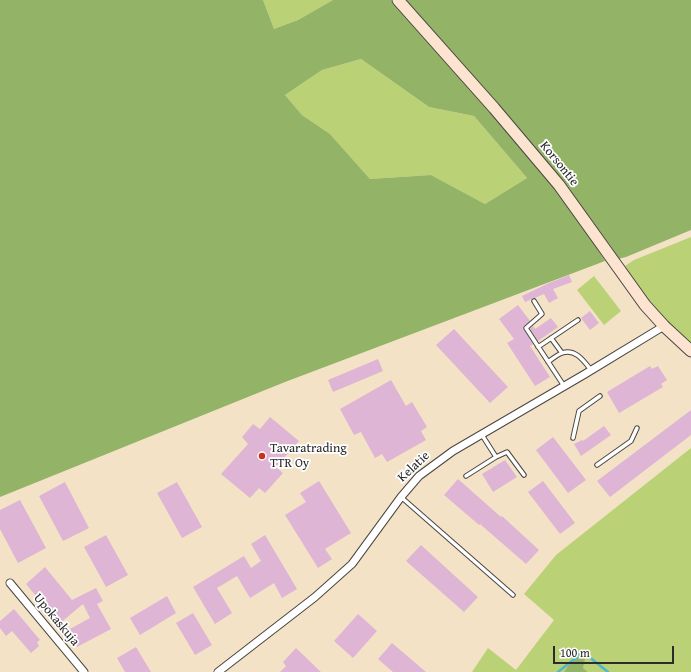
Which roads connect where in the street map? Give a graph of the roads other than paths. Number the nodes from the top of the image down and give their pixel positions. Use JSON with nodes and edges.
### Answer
{"nodes":[{"id":1,"x":398,"y":0,"type":"edge"},
{"id":2,"x":534,"y":301,"type":"dead end"},
{"id":3,"x":578,"y":320,"type":"dead end"},
{"id":4,"x":664,"y":326,"type":"junction"},
{"id":5,"x":551,"y":338,"type":"junction"},
{"id":6,"x":538,"y":347,"type":"junction"},
{"id":7,"x":691,"y":350,"type":"edge"},
{"id":8,"x":562,"y":353,"type":"junction"},
{"id":9,"x":548,"y":362,"type":"junction"},
{"id":10,"x":591,"y":370,"type":"junction"},
{"id":11,"x":564,"y":386,"type":"junction"},
{"id":12,"x":600,"y":396,"type":"dead end"},
{"id":13,"x":637,"y":428,"type":"dead end"},
{"id":14,"x":481,"y":434,"type":"junction"},
{"id":15,"x":573,"y":438,"type":"dead end"},
{"id":16,"x":496,"y":457,"type":"junction"},
{"id":17,"x":597,"y":465,"type":"dead end"},
{"id":18,"x":524,"y":475,"type":"dead end"},
{"id":19,"x":466,"y":476,"type":"dead end"},
{"id":20,"x":401,"y":497,"type":"junction"},
{"id":21,"x":10,"y":583,"type":"dead end"},
{"id":22,"x":513,"y":595,"type":"dead end"},
{"id":23,"x":84,"y":672,"type":"edge"},
{"id":24,"x":218,"y":672,"type":"edge"}],
"edges":[{"from":1,"to":4,"type":"main road","name":"Korsontie"},
{"from":2,"to":6,"type":"lane"},
{"from":3,"to":5,"type":"lane"},
{"from":4,"to":7,"type":"main road","name":"Korsontie"},
{"from":4,"to":10,"type":"street","name":"Kelatie"},
{"from":5,"to":6,"type":"lane"},
{"from":5,"to":8,"type":"lane"},
{"from":6,"to":9,"type":"lane"},
{"from":8,"to":9,"type":"lane"},
{"from":8,"to":10,"type":"lane"},
{"from":9,"to":11,"type":"lane"},
{"from":10,"to":11,"type":"street","name":"Kelatie"},
{"from":11,"to":14,"type":"street","name":"Kelatie"},
{"from":12,"to":15,"type":"lane"},
{"from":13,"to":17,"type":"lane"},
{"from":14,"to":16,"type":"lane"},
{"from":14,"to":20,"type":"street","name":"Kelatie"},
{"from":16,"to":18,"type":"lane"},
{"from":16,"to":19,"type":"lane"},
{"from":20,"to":22,"type":"lane"},
{"from":20,"to":24,"type":"street","name":"Kelatie"},
{"from":21,"to":23,"type":"street","name":"Upokaskuja"}]}
